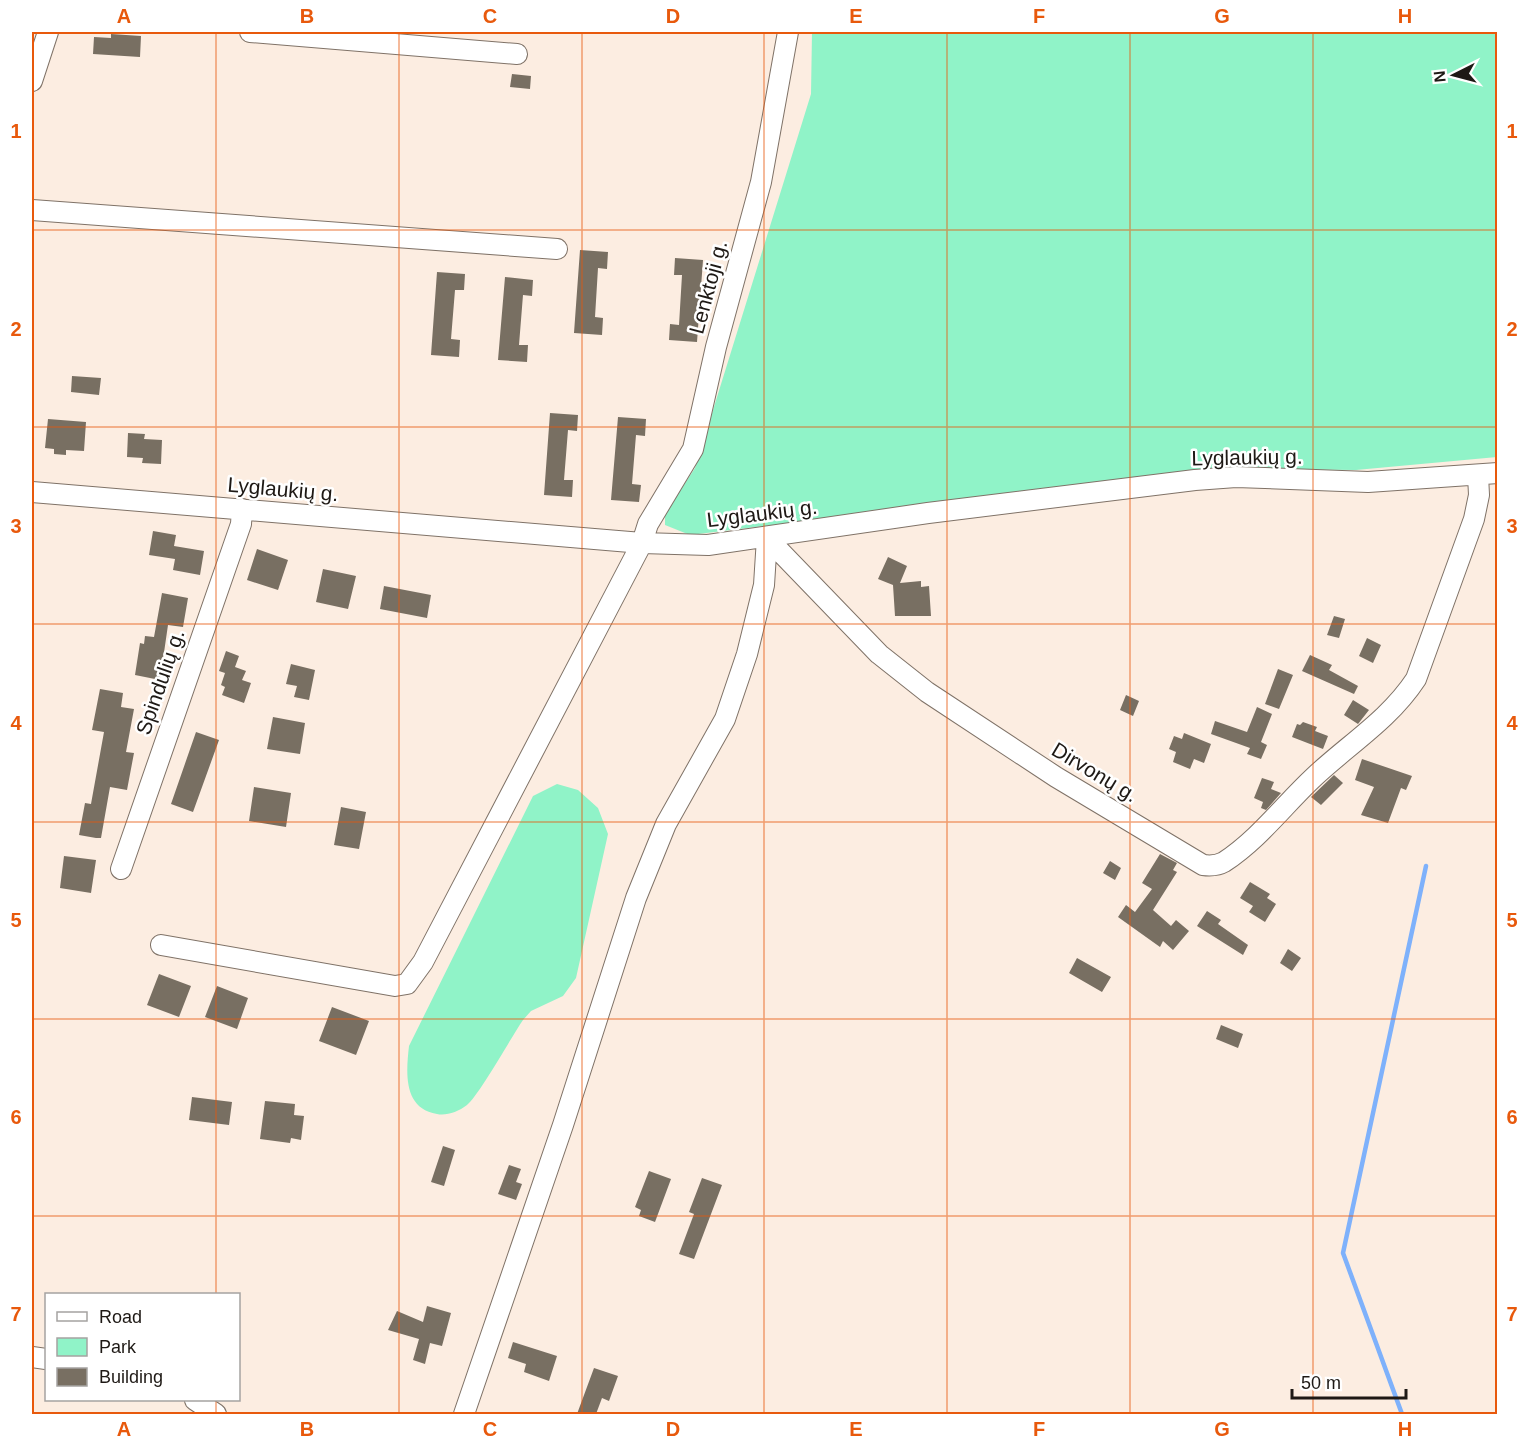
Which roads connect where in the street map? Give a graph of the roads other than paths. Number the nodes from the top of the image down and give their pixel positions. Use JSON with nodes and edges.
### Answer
{"nodes":[{"id":1,"x":48,"y":32,"type":"edge"},
{"id":2,"x":250,"y":32,"type":"edge"},
{"id":3,"x":788,"y":32,"type":"edge"},
{"id":4,"x":517,"y":54,"type":"dead end"},
{"id":5,"x":32,"y":81,"type":"edge"},
{"id":6,"x":32,"y":210,"type":"edge"},
{"id":7,"x":557,"y":249,"type":"dead end"},
{"id":8,"x":1488,"y":474,"type":"edge"},
{"id":9,"x":32,"y":492,"type":"edge"},
{"id":10,"x":242,"y":509,"type":"junction"},
{"id":11,"x":767,"y":538,"type":"junction"},
{"id":12,"x":642,"y":543,"type":"junction"},
{"id":13,"x":121,"y":869,"type":"dead end"},
{"id":14,"x":161,"y":945,"type":"dead end"},
{"id":15,"x":196,"y":1401,"type":"edge"},
{"id":16,"x":216,"y":1414,"type":"edge"},
{"id":17,"x":464,"y":1414,"type":"edge"}],
"edges":[{"from":1,"to":5,"type":"street"},
{"from":2,"to":4,"type":"street"},
{"from":3,"to":12,"type":"street","name":"Lenktoji g."},
{"from":6,"to":7,"type":"street"},
{"from":8,"to":11,"type":"street","name":"Lyglaukių g."},
{"from":8,"to":11,"type":"street","name":"Dirvonų g."},
{"from":9,"to":10,"type":"street","name":"Lyglaukių g."},
{"from":10,"to":12,"type":"street","name":"Lyglaukių g."},
{"from":10,"to":13,"type":"street","name":"Spindulių g."},
{"from":11,"to":12,"type":"street","name":"Lyglaukių g."},
{"from":11,"to":17,"type":"street"},
{"from":12,"to":14,"type":"street","name":"Lenktoji g."},
{"from":15,"to":16,"type":"street"}]}
